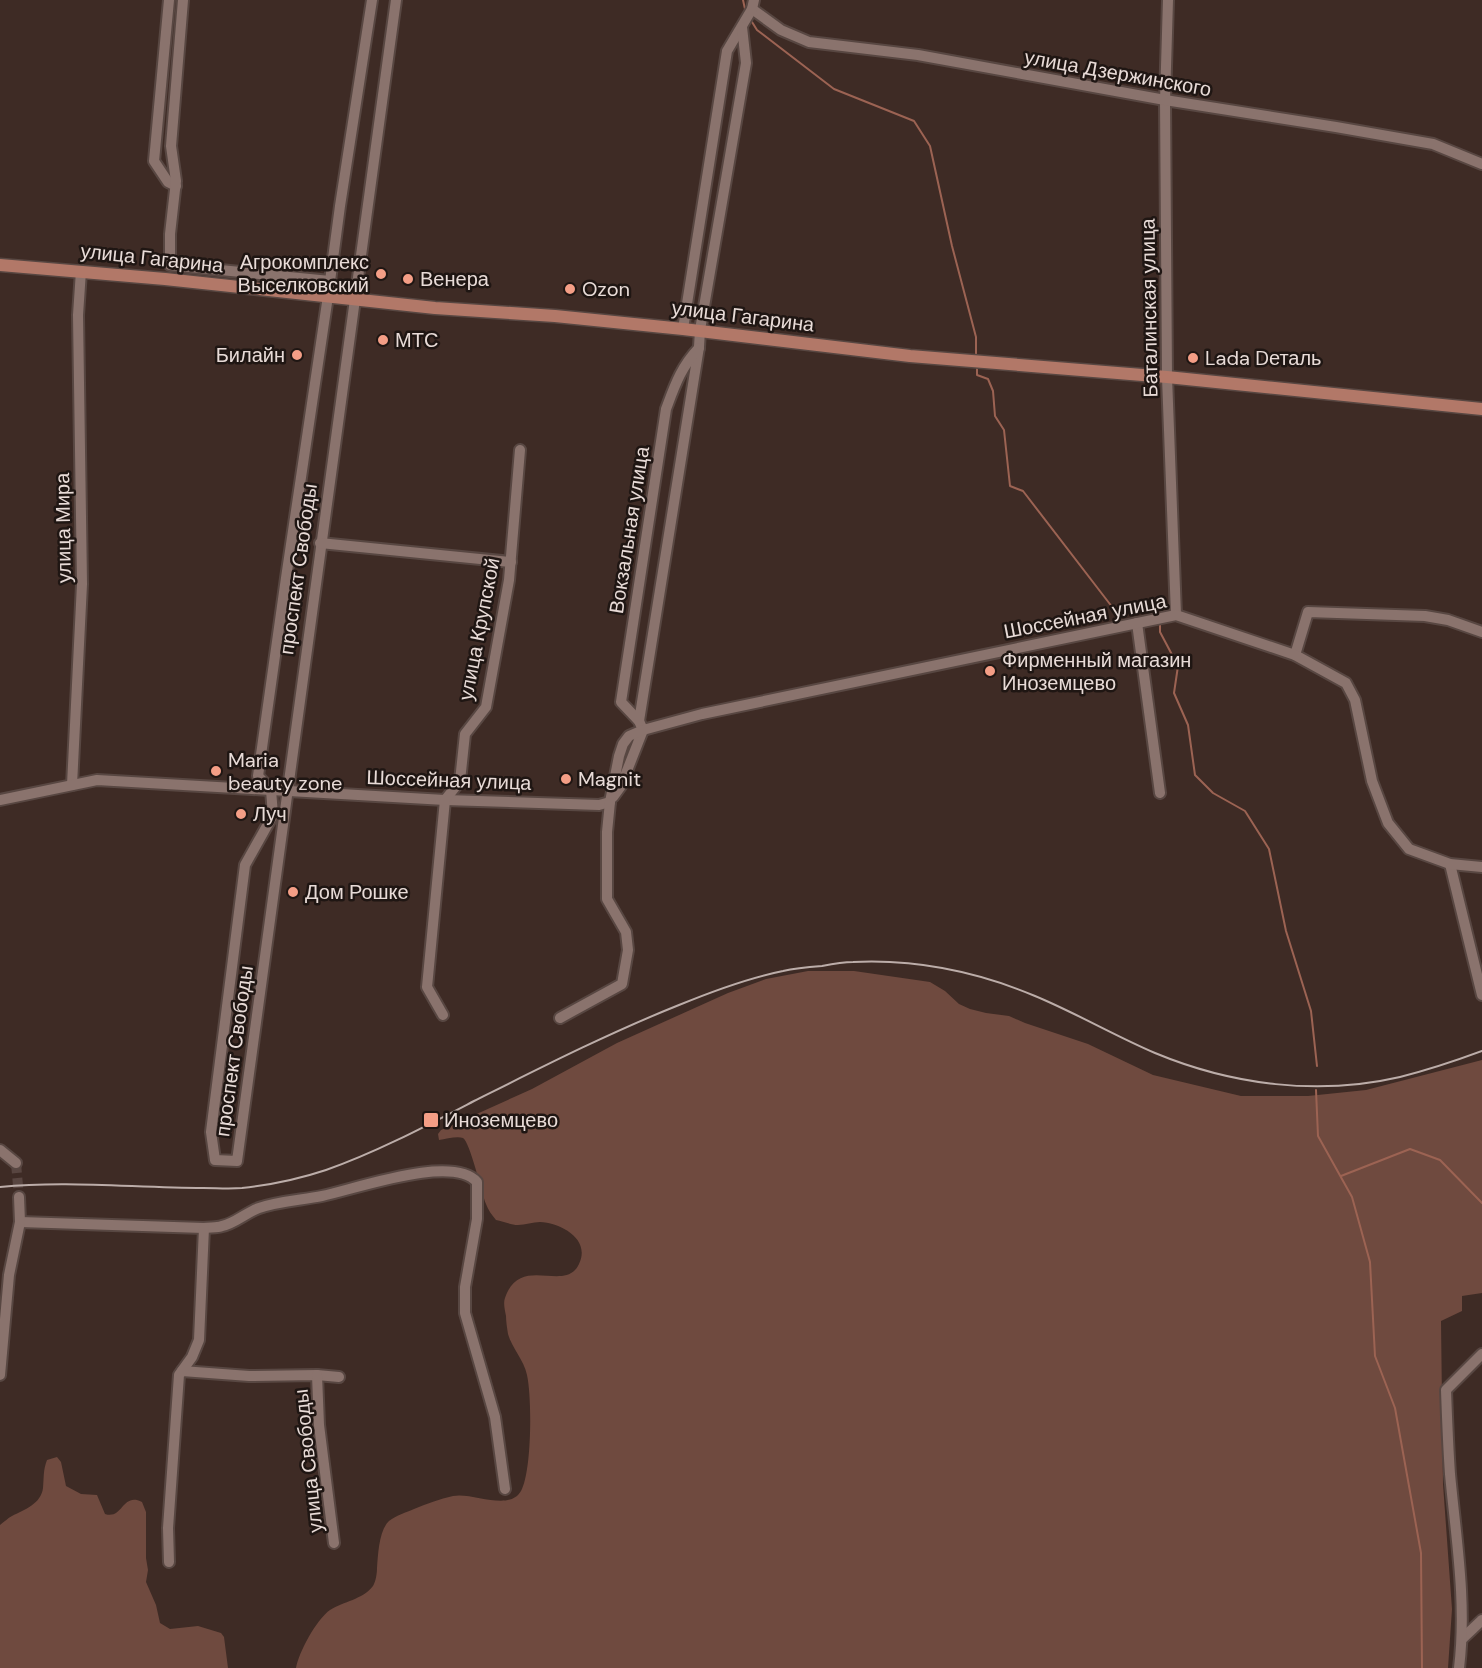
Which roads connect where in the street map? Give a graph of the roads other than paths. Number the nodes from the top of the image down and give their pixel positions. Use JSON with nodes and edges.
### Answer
{"nodes":[{"id":1,"x":169,"y":0,"type":"edge"},
{"id":2,"x":183,"y":0,"type":"edge"},
{"id":3,"x":372,"y":0,"type":"edge"},
{"id":4,"x":396,"y":0,"type":"edge"},
{"id":5,"x":1168,"y":0,"type":"edge"},
{"id":6,"x":753,"y":5,"type":"edge"},
{"id":7,"x":741,"y":27,"type":"junction"},
{"id":8,"x":1165,"y":100,"type":"junction"},
{"id":9,"x":1482,"y":164,"type":"edge"},
{"id":10,"x":176,"y":186,"type":"junction"},
{"id":11,"x":0,"y":265,"type":"edge"},
{"id":12,"x":81,"y":271,"type":"junction"},
{"id":13,"x":330,"y":281,"type":"junction"},
{"id":14,"x":328,"y":296,"type":"junction"},
{"id":15,"x":354,"y":298,"type":"junction"},
{"id":16,"x":683,"y":329,"type":"junction"},
{"id":17,"x":700,"y":330,"type":"junction"},
{"id":18,"x":699,"y":347,"type":"junction"},
{"id":19,"x":1167,"y":377,"type":"junction"},
{"id":20,"x":1482,"y":409,"type":"edge"},
{"id":21,"x":520,"y":450,"type":"dead end"},
{"id":22,"x":320,"y":543,"type":"junction"},
{"id":23,"x":511,"y":562,"type":"junction"},
{"id":24,"x":1176,"y":615,"type":"junction"},
{"id":25,"x":1137,"y":623,"type":"junction"},
{"id":26,"x":1482,"y":632,"type":"edge"},
{"id":27,"x":1295,"y":656,"type":"junction"},
{"id":28,"x":641,"y":725,"type":"junction"},
{"id":29,"x":72,"y":785,"type":"junction"},
{"id":30,"x":271,"y":790,"type":"junction"},
{"id":31,"x":286,"y":790,"type":"junction"},
{"id":32,"x":1160,"y":793,"type":"dead end"},
{"id":33,"x":0,"y":800,"type":"edge"},
{"id":34,"x":445,"y":800,"type":"junction"},
{"id":35,"x":610,"y":802,"type":"junction"},
{"id":36,"x":1450,"y":864,"type":"junction"},
{"id":37,"x":1482,"y":867,"type":"edge"},
{"id":38,"x":1482,"y":995,"type":"edge"},
{"id":39,"x":443,"y":1015,"type":"dead end"},
{"id":40,"x":560,"y":1018,"type":"dead end"},
{"id":41,"x":2,"y":1154,"type":"edge"},
{"id":42,"x":16,"y":1163,"type":"dead end"},
{"id":43,"x":19,"y":1197,"type":"tunnel mouth"},
{"id":44,"x":20,"y":1222,"type":"junction"},
{"id":45,"x":204,"y":1228,"type":"junction"},
{"id":46,"x":1482,"y":1354,"type":"edge"},
{"id":47,"x":182,"y":1371,"type":"junction"},
{"id":48,"x":0,"y":1375,"type":"edge"},
{"id":49,"x":317,"y":1375,"type":"junction"},
{"id":50,"x":339,"y":1377,"type":"dead end"},
{"id":51,"x":505,"y":1489,"type":"dead end"},
{"id":52,"x":334,"y":1543,"type":"dead end"},
{"id":53,"x":169,"y":1562,"type":"dead end"},
{"id":54,"x":1482,"y":1620,"type":"edge"},
{"id":55,"x":1463,"y":1638,"type":"junction"},
{"id":56,"x":1459,"y":1668,"type":"edge"}],
"edges":[{"from":1,"to":10,"type":"street"},
{"from":2,"to":10,"type":"street"},
{"from":3,"to":13,"type":"street","name":"проспект Свободы"},
{"from":4,"to":15,"type":"street","name":"проспект Свободы"},
{"from":5,"to":8,"type":"street","name":"Баталинская улица"},
{"from":6,"to":7,"type":"street"},
{"from":6,"to":8,"type":"street","name":"улица Дзержинского"},
{"from":7,"to":16,"type":"street"},
{"from":7,"to":17,"type":"street","name":"Вокзальная улица"},
{"from":8,"to":9,"type":"street","name":"улица Дзержинского"},
{"from":8,"to":19,"type":"street","name":"Баталинская улица"},
{"from":10,"to":13,"type":"street"},
{"from":11,"to":12,"type":"main road","name":"улица Гагарина"},
{"from":12,"to":14,"type":"main road","name":"улица Гагарина"},
{"from":12,"to":29,"type":"street","name":"улица Мира"},
{"from":13,"to":14,"type":"street","name":"проспект Свободы"},
{"from":14,"to":15,"type":"main road","name":"улица Гагарина"},
{"from":14,"to":30,"type":"street","name":"проспект Свободы"},
{"from":15,"to":16,"type":"main road","name":"улица Гагарина"},
{"from":15,"to":22,"type":"street","name":"проспект Свободы"},
{"from":16,"to":17,"type":"main road","name":"улица Гагарина"},
{"from":17,"to":18,"type":"street","name":"Вокзальная улица"},
{"from":17,"to":19,"type":"main road","name":"улица Гагарина"},
{"from":18,"to":28,"type":"street","name":"Вокзальная улица"},
{"from":18,"to":28,"type":"street","name":"Вокзальная улица"},
{"from":19,"to":20,"type":"main road","name":"улица Гагарина"},
{"from":19,"to":24,"type":"street","name":"Баталинская улица"},
{"from":21,"to":23,"type":"street","name":"улица Крупской"},
{"from":22,"to":23,"type":"street"},
{"from":22,"to":31,"type":"street","name":"проспект Свободы"},
{"from":23,"to":34,"type":"street","name":"улица Крупской"},
{"from":24,"to":25,"type":"street","name":"Шоссейная улица"},
{"from":24,"to":27,"type":"street","name":"Шоссейная улица"},
{"from":25,"to":28,"type":"street","name":"Шоссейная улица"},
{"from":25,"to":32,"type":"street"},
{"from":26,"to":27,"type":"street"},
{"from":27,"to":36,"type":"street","name":"Шоссейная улица"},
{"from":28,"to":35,"type":"street"},
{"from":29,"to":30,"type":"street","name":"Шоссейная улица"},
{"from":29,"to":33,"type":"street","name":"Шоссейная улица"},
{"from":30,"to":31,"type":"street","name":"Шоссейная улица"},
{"from":30,"to":31,"type":"street","name":"проспект Свободы"},
{"from":31,"to":34,"type":"street","name":"Шоссейная улица"},
{"from":34,"to":35,"type":"street","name":"Шоссейная улица"},
{"from":34,"to":39,"type":"street","name":"улица Крупской"},
{"from":35,"to":40,"type":"street"},
{"from":36,"to":37,"type":"street","name":"Шоссейная улица"},
{"from":36,"to":38,"type":"street"},
{"from":41,"to":42,"type":"street"},
{"from":43,"to":44,"type":"street"},
{"from":44,"to":45,"type":"street"},
{"from":44,"to":48,"type":"street"},
{"from":45,"to":47,"type":"street"},
{"from":45,"to":51,"type":"street"},
{"from":46,"to":55,"type":"street"},
{"from":47,"to":49,"type":"street","name":"улица Свободы"},
{"from":47,"to":53,"type":"street"},
{"from":49,"to":50,"type":"street","name":"улица Свободы"},
{"from":49,"to":52,"type":"street","name":"улица Свободы"},
{"from":54,"to":55,"type":"street"},
{"from":55,"to":56,"type":"street"}]}
